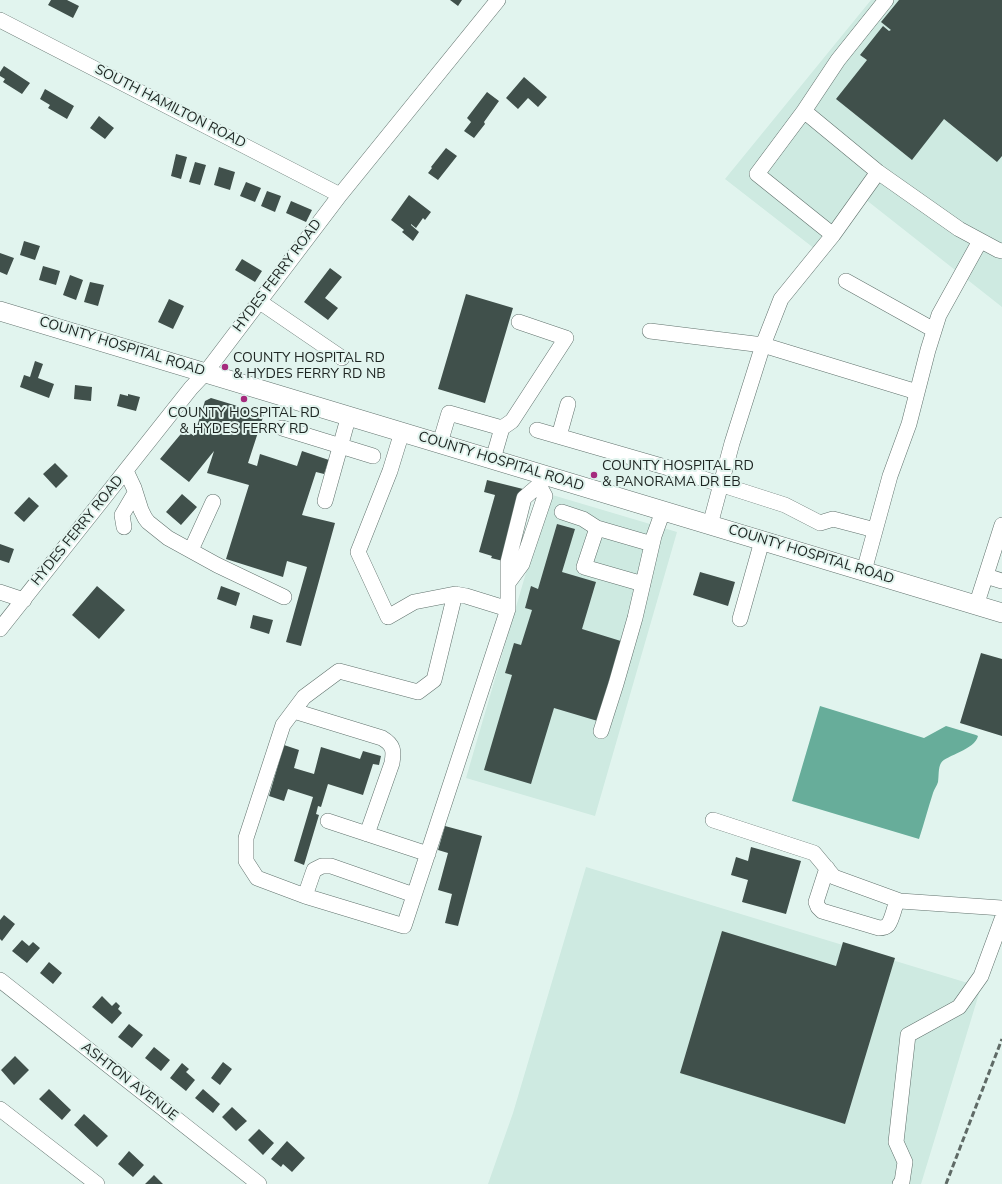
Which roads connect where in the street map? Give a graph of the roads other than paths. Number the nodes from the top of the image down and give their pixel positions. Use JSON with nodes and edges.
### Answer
{"nodes":[{"id":1,"x":498,"y":0,"type":"edge"},
{"id":2,"x":886,"y":0,"type":"edge"},
{"id":3,"x":0,"y":20,"type":"edge"},
{"id":4,"x":804,"y":111,"type":"junction"},
{"id":5,"x":878,"y":172,"type":"junction"},
{"id":6,"x":340,"y":195,"type":"junction"},
{"id":7,"x":833,"y":234,"type":"junction"},
{"id":8,"x":980,"y":241,"type":"junction"},
{"id":9,"x":1002,"y":251,"type":"edge"},
{"id":10,"x":846,"y":281,"type":"dead end"},
{"id":11,"x":260,"y":302,"type":"junction"},
{"id":12,"x":0,"y":310,"type":"edge"},
{"id":13,"x":519,"y":322,"type":"dead end"},
{"id":14,"x":934,"y":330,"type":"junction"},
{"id":15,"x":650,"y":331,"type":"dead end"},
{"id":16,"x":763,"y":345,"type":"junction"},
{"id":17,"x":342,"y":358,"type":"dead end"},
{"id":18,"x":206,"y":372,"type":"junction"},
{"id":19,"x":917,"y":392,"type":"junction"},
{"id":20,"x":568,"y":404,"type":"dead end"},
{"id":21,"x":349,"y":415,"type":"junction"},
{"id":22,"x":282,"y":428,"type":"dead end"},
{"id":23,"x":502,"y":428,"type":"junction"},
{"id":24,"x":537,"y":430,"type":"dead end"},
{"id":25,"x":402,"y":432,"type":"junction"},
{"id":26,"x":559,"y":436,"type":"junction"},
{"id":27,"x":440,"y":443,"type":"junction"},
{"id":28,"x":340,"y":447,"type":"junction"},
{"id":29,"x":373,"y":456,"type":"dead end"},
{"id":30,"x":492,"y":459,"type":"junction"},
{"id":31,"x":126,"y":471,"type":"junction"},
{"id":32,"x":543,"y":480,"type":"junction"},
{"id":33,"x":721,"y":485,"type":"junction"},
{"id":34,"x":135,"y":493,"type":"junction"},
{"id":35,"x":325,"y":501,"type":"dead end"},
{"id":36,"x":213,"y":502,"type":"dead end"},
{"id":37,"x":663,"y":511,"type":"junction"},
{"id":38,"x":562,"y":512,"type":"dead end"},
{"id":39,"x":710,"y":525,"type":"junction"},
{"id":40,"x":1002,"y":525,"type":"edge"},
{"id":41,"x":124,"y":528,"type":"dead end"},
{"id":42,"x":597,"y":528,"type":"junction"},
{"id":43,"x":875,"y":530,"type":"junction"},
{"id":44,"x":762,"y":541,"type":"junction"},
{"id":45,"x":652,"y":544,"type":"junction"},
{"id":46,"x":191,"y":550,"type":"junction"},
{"id":47,"x":864,"y":571,"type":"junction"},
{"id":48,"x":986,"y":576,"type":"junction"},
{"id":49,"x":1002,"y":581,"type":"edge"},
{"id":50,"x":643,"y":584,"type":"junction"},
{"id":51,"x":0,"y":592,"type":"edge"},
{"id":52,"x":455,"y":594,"type":"junction"},
{"id":53,"x":284,"y":598,"type":"dead end"},
{"id":54,"x":24,"y":600,"type":"junction"},
{"id":55,"x":976,"y":606,"type":"junction"},
{"id":56,"x":508,"y":609,"type":"junction"},
{"id":57,"x":1002,"y":613,"type":"edge"},
{"id":58,"x":740,"y":619,"type":"dead end"},
{"id":59,"x":0,"y":629,"type":"edge"},
{"id":60,"x":294,"y":711,"type":"junction"},
{"id":61,"x":601,"y":730,"type":"dead end"},
{"id":62,"x":714,"y":820,"type":"dead end"},
{"id":63,"x":328,"y":821,"type":"dead end"},
{"id":64,"x":367,"y":834,"type":"junction"},
{"id":65,"x":428,"y":854,"type":"junction"},
{"id":66,"x":827,"y":868,"type":"junction"},
{"id":67,"x":414,"y":895,"type":"junction"},
{"id":68,"x":305,"y":896,"type":"junction"},
{"id":69,"x":897,"y":900,"type":"junction"},
{"id":70,"x":1002,"y":908,"type":"edge"},
{"id":71,"x":1002,"y":919,"type":"edge"},
{"id":72,"x":0,"y":980,"type":"edge"},
{"id":73,"x":0,"y":1109,"type":"edge"},
{"id":74,"x":97,"y":1184,"type":"edge"},
{"id":75,"x":259,"y":1184,"type":"edge"},
{"id":76,"x":900,"y":1184,"type":"edge"}],
"edges":[{"from":1,"to":6,"type":"street","name":"HYDES FERRY ROAD"},
{"from":2,"to":4,"type":"street"},
{"from":3,"to":6,"type":"street","name":"SOUTH HAMILTON ROAD"},
{"from":4,"to":5,"type":"street"},
{"from":4,"to":7,"type":"street"},
{"from":5,"to":7,"type":"street"},
{"from":5,"to":8,"type":"street"},
{"from":6,"to":11,"type":"street","name":"HYDES FERRY ROAD"},
{"from":7,"to":16,"type":"street"},
{"from":8,"to":9,"type":"street"},
{"from":8,"to":14,"type":"street"},
{"from":10,"to":14,"type":"street"},
{"from":11,"to":17,"type":"street"},
{"from":11,"to":18,"type":"street","name":"HYDES FERRY ROAD"},
{"from":12,"to":18,"type":"main road","name":"COUNTY HOSPITAL ROAD"},
{"from":13,"to":23,"type":"street"},
{"from":14,"to":19,"type":"street"},
{"from":15,"to":16,"type":"street"},
{"from":16,"to":19,"type":"street"},
{"from":16,"to":33,"type":"street"},
{"from":18,"to":21,"type":"main road","name":"COUNTY HOSPITAL ROAD"},
{"from":18,"to":31,"type":"street","name":"HYDES FERRY ROAD"},
{"from":19,"to":43,"type":"street"},
{"from":20,"to":26,"type":"street"},
{"from":21,"to":25,"type":"main road","name":"COUNTY HOSPITAL ROAD"},
{"from":21,"to":28,"type":"street"},
{"from":22,"to":28,"type":"street"},
{"from":23,"to":27,"type":"street"},
{"from":23,"to":30,"type":"street"},
{"from":24,"to":26,"type":"street"},
{"from":25,"to":27,"type":"main road","name":"COUNTY HOSPITAL ROAD"},
{"from":25,"to":52,"type":"street"},
{"from":26,"to":33,"type":"street"},
{"from":27,"to":30,"type":"main road","name":"COUNTY HOSPITAL ROAD"},
{"from":28,"to":29,"type":"street"},
{"from":28,"to":35,"type":"street"},
{"from":30,"to":32,"type":"main road","name":"COUNTY HOSPITAL ROAD"},
{"from":31,"to":34,"type":"street"},
{"from":31,"to":54,"type":"street","name":"HYDES FERRY ROAD"},
{"from":32,"to":37,"type":"main road","name":"COUNTY HOSPITAL ROAD"},
{"from":32,"to":56,"type":"street"},
{"from":33,"to":39,"type":"street"},
{"from":33,"to":43,"type":"street"},
{"from":34,"to":41,"type":"street"},
{"from":34,"to":46,"type":"street"},
{"from":36,"to":46,"type":"street"},
{"from":37,"to":39,"type":"main road","name":"COUNTY HOSPITAL ROAD"},
{"from":37,"to":45,"type":"street"},
{"from":38,"to":42,"type":"street"},
{"from":39,"to":44,"type":"main road","name":"COUNTY HOSPITAL ROAD"},
{"from":40,"to":48,"type":"street"},
{"from":42,"to":45,"type":"street"},
{"from":42,"to":50,"type":"street"},
{"from":43,"to":47,"type":"street"},
{"from":44,"to":47,"type":"main road","name":"COUNTY HOSPITAL ROAD"},
{"from":44,"to":58,"type":"street"},
{"from":45,"to":50,"type":"street"},
{"from":46,"to":53,"type":"street"},
{"from":47,"to":55,"type":"main road","name":"COUNTY HOSPITAL ROAD"},
{"from":48,"to":49,"type":"street"},
{"from":48,"to":55,"type":"street"},
{"from":50,"to":61,"type":"street"},
{"from":51,"to":54,"type":"street"},
{"from":52,"to":56,"type":"street"},
{"from":52,"to":60,"type":"street"},
{"from":54,"to":59,"type":"street","name":"HYDES FERRY ROAD"},
{"from":55,"to":57,"type":"main road","name":"COUNTY HOSPITAL ROAD"},
{"from":56,"to":65,"type":"street"},
{"from":60,"to":64,"type":"street"},
{"from":60,"to":68,"type":"street"},
{"from":62,"to":66,"type":"street"},
{"from":63,"to":64,"type":"street"},
{"from":64,"to":65,"type":"street"},
{"from":65,"to":67,"type":"street"},
{"from":66,"to":69,"type":"street"},
{"from":66,"to":69,"type":"street"},
{"from":67,"to":68,"type":"street"},
{"from":67,"to":68,"type":"street"},
{"from":69,"to":70,"type":"street"},
{"from":71,"to":76,"type":"street"},
{"from":72,"to":75,"type":"street","name":"ASHTON AVENUE"},
{"from":73,"to":74,"type":"street"}]}
